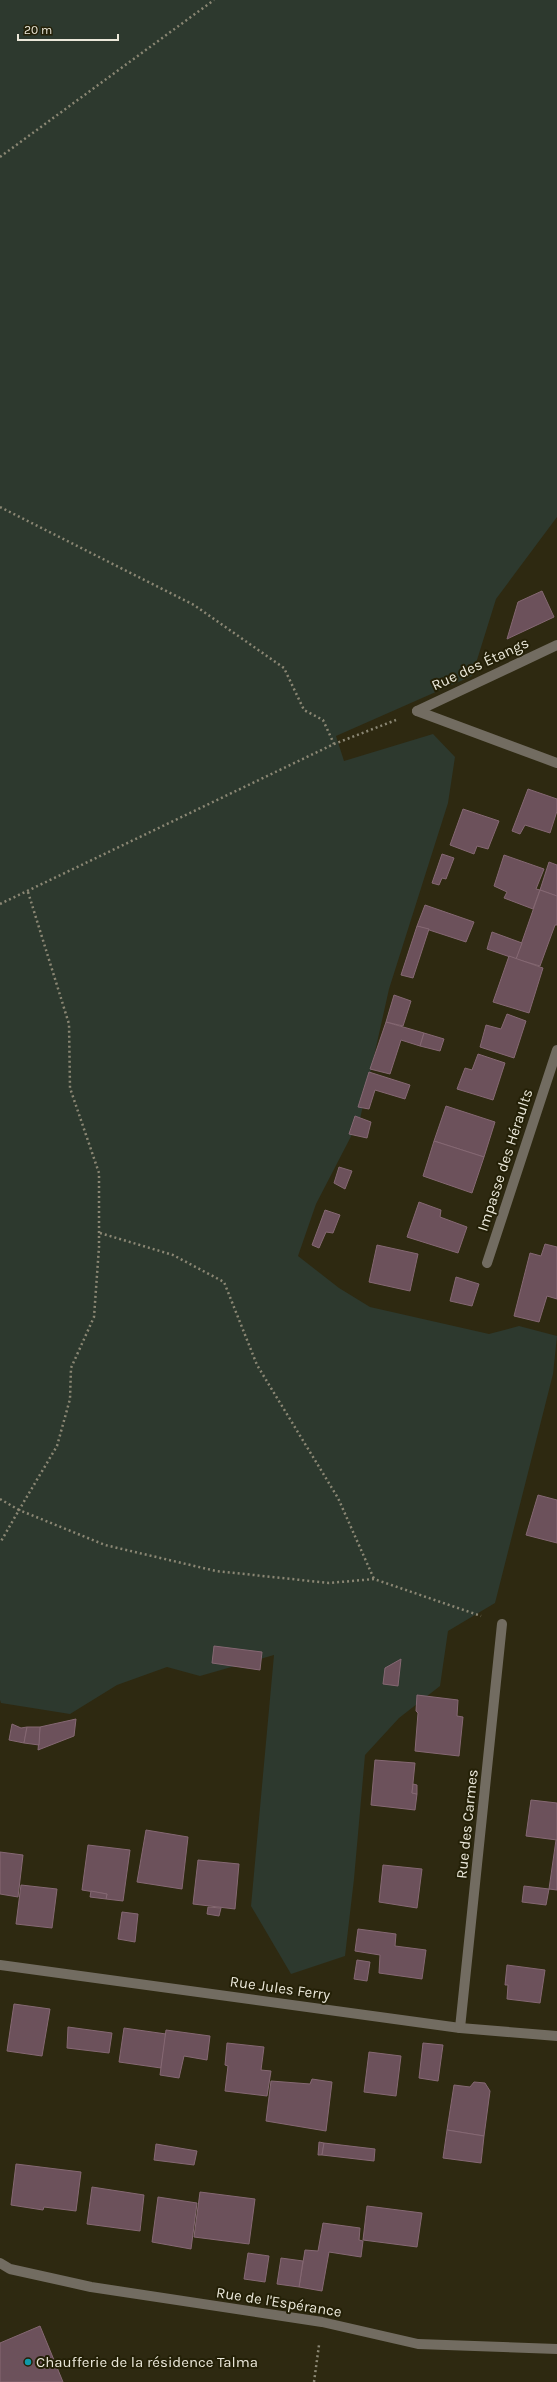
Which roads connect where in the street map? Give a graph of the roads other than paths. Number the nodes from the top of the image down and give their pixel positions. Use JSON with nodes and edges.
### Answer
{"nodes":[{"id":1,"x":557,"y":645,"type":"edge"},
{"id":2,"x":557,"y":763,"type":"edge"},
{"id":3,"x":557,"y":1050,"type":"edge"},
{"id":4,"x":554,"y":1068,"type":"edge"},
{"id":5,"x":487,"y":1263,"type":"dead end"},
{"id":6,"x":502,"y":1624,"type":"road end"},
{"id":7,"x":0,"y":1965,"type":"edge"},
{"id":8,"x":460,"y":2028,"type":"junction"},
{"id":9,"x":557,"y":2036,"type":"edge"},
{"id":10,"x":0,"y":2263,"type":"edge"},
{"id":11,"x":557,"y":2349,"type":"edge"}],
"edges":[{"from":1,"to":2,"type":"street","name":"Rue des Étangs"},
{"from":3,"to":4,"type":"street","name":"Impasse des Héraults"},
{"from":4,"to":5,"type":"street","name":"Impasse des Héraults"},
{"from":6,"to":8,"type":"street","name":"Rue des Carmes"},
{"from":7,"to":8,"type":"street","name":"Rue Jules Ferry"},
{"from":8,"to":9,"type":"street","name":"Rue Jules Ferry"},
{"from":10,"to":11,"type":"street","name":"Rue de l'Espérance"}]}
